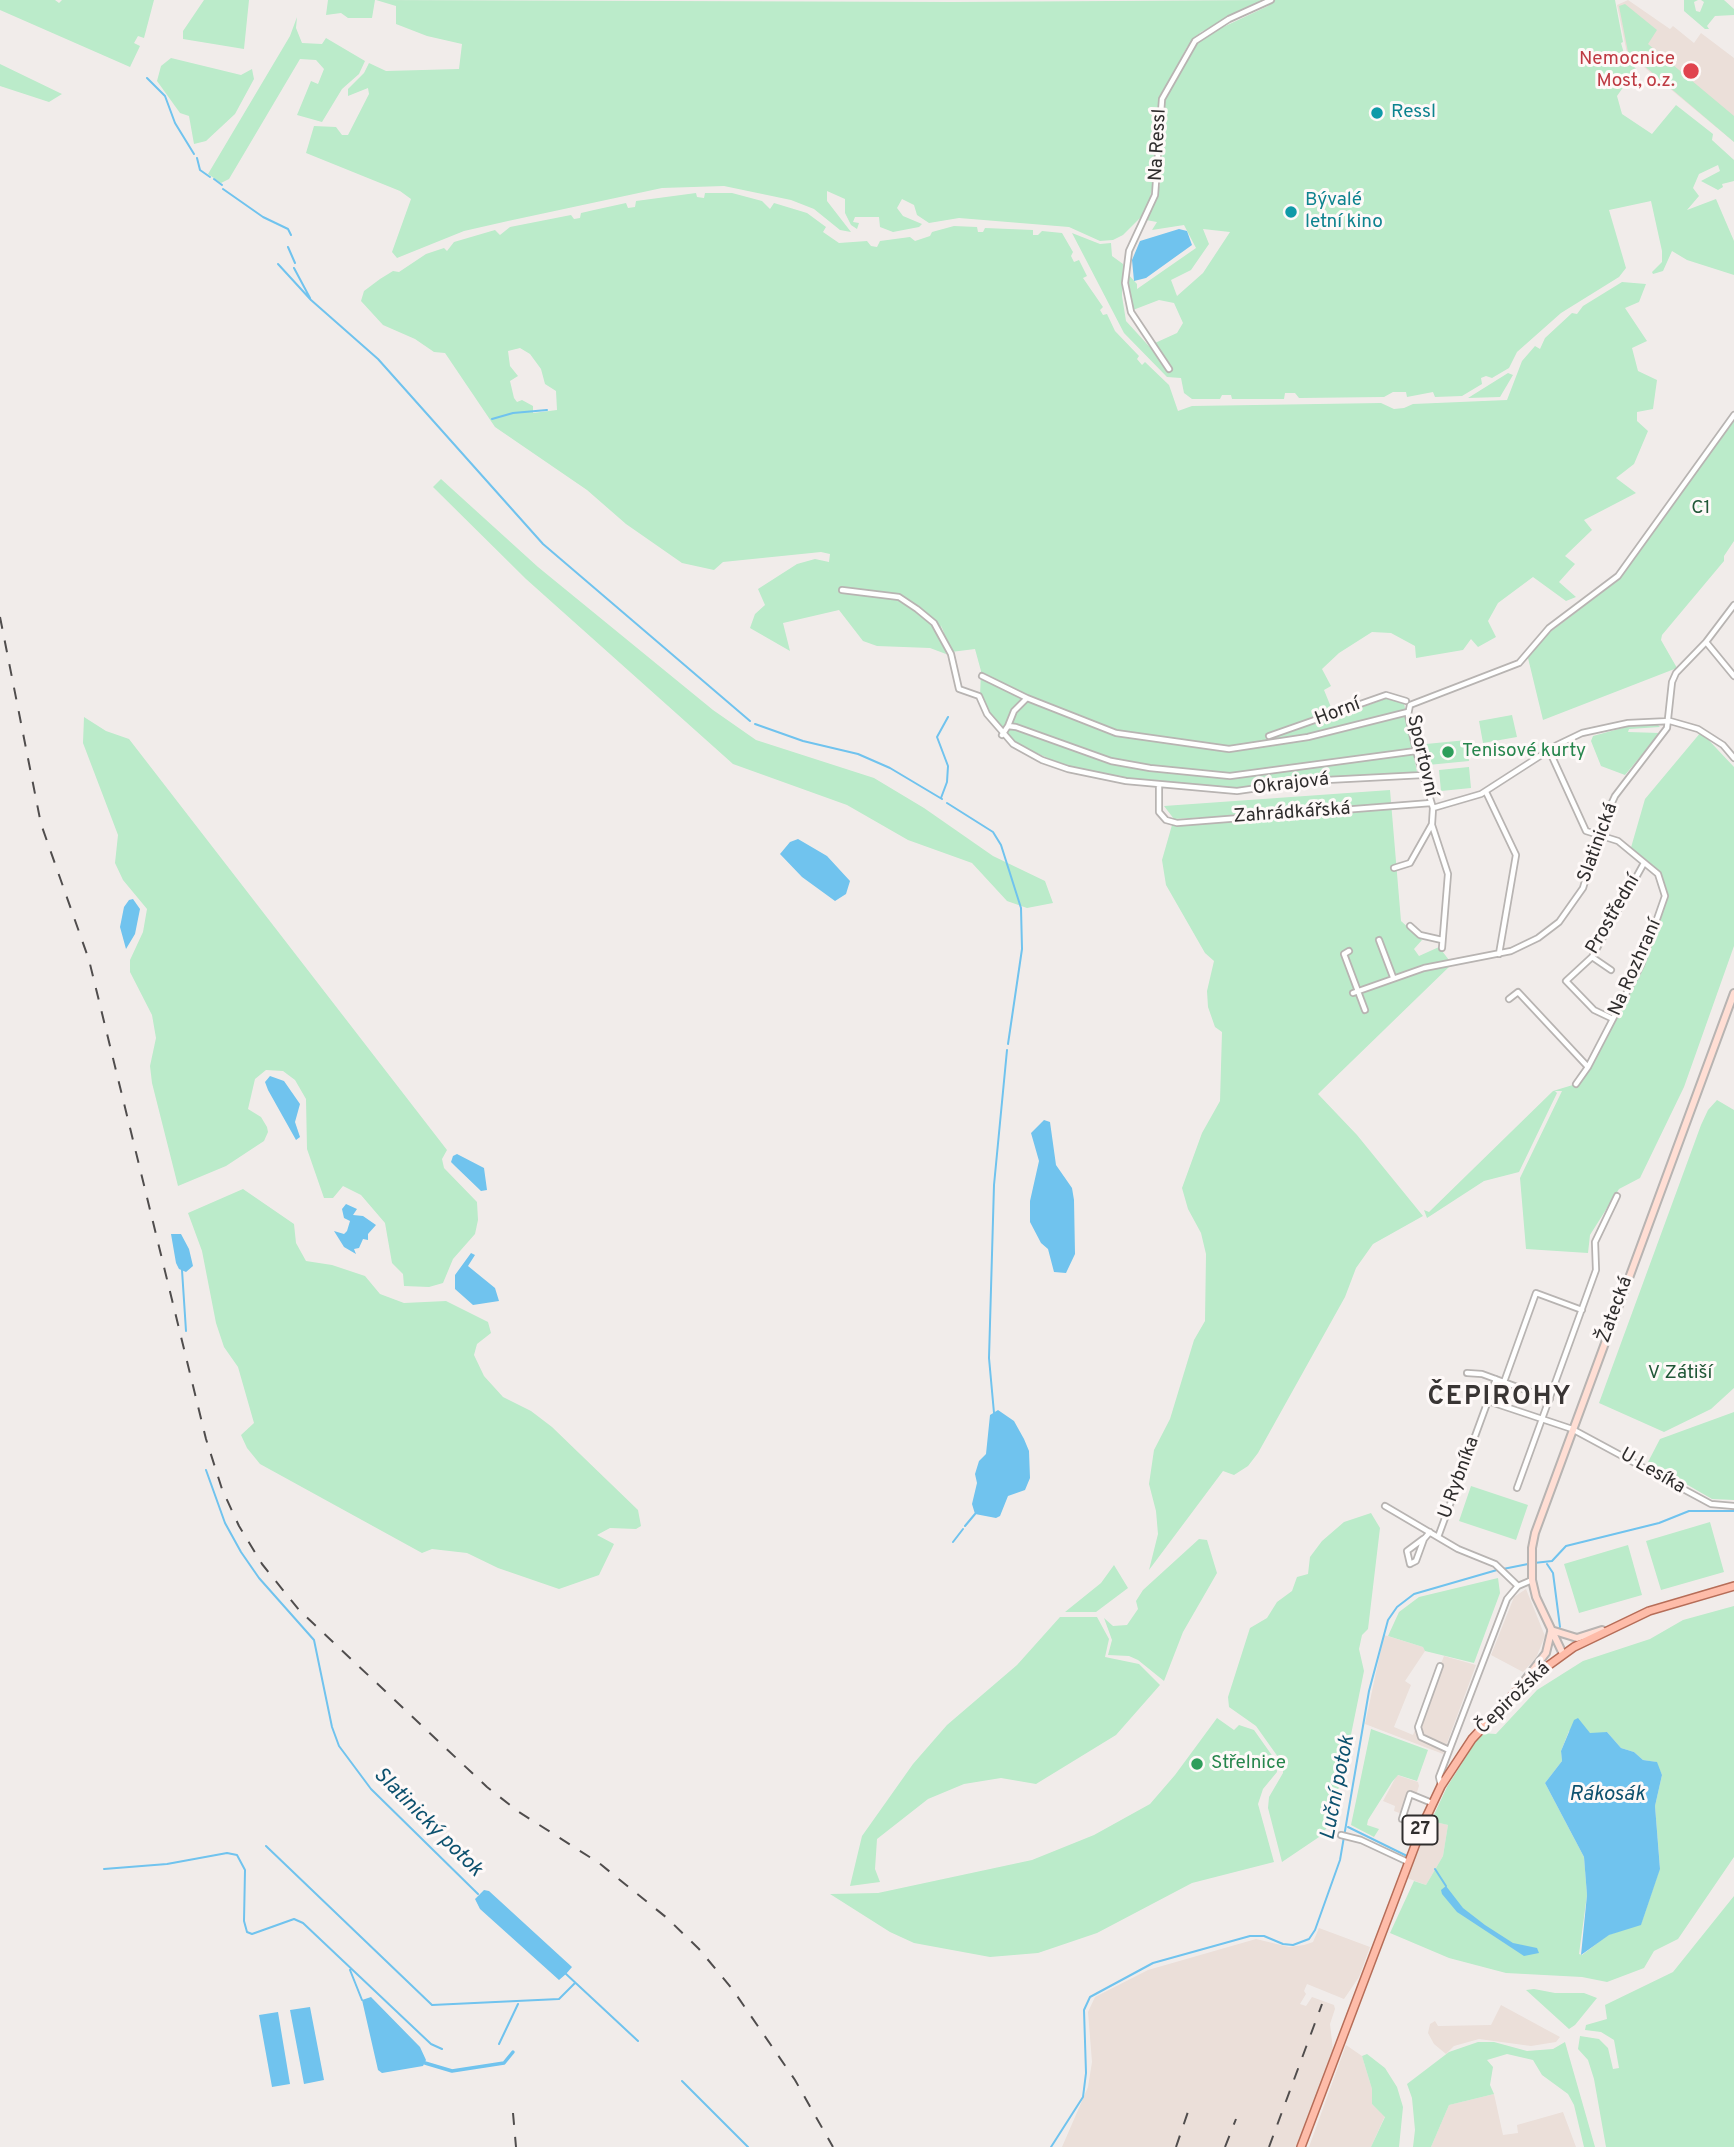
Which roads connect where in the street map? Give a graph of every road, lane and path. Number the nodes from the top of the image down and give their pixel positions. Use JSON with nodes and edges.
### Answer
{"nodes":[{"id":1,"x":1272,"y":0,"type":"edge"},
{"id":2,"x":1169,"y":369,"type":"dead end"},
{"id":3,"x":1734,"y":415,"type":"edge"},
{"id":4,"x":842,"y":590,"type":"dead end"},
{"id":5,"x":1734,"y":605,"type":"edge"},
{"id":6,"x":1706,"y":642,"type":"junction"},
{"id":7,"x":982,"y":676,"type":"dead end"},
{"id":8,"x":1734,"y":676,"type":"edge"},
{"id":9,"x":1027,"y":698,"type":"junction"},
{"id":10,"x":1408,"y":703,"type":"junction"},
{"id":11,"x":1408,"y":712,"type":"junction"},
{"id":12,"x":1670,"y":721,"type":"junction"},
{"id":13,"x":1007,"y":726,"type":"junction"},
{"id":14,"x":1002,"y":735,"type":"junction"},
{"id":15,"x":1269,"y":736,"type":"dead end"},
{"id":16,"x":1549,"y":750,"type":"junction"},
{"id":17,"x":1416,"y":751,"type":"junction"},
{"id":18,"x":1734,"y":758,"type":"edge"},
{"id":19,"x":1423,"y":775,"type":"junction"},
{"id":20,"x":1159,"y":784,"type":"junction"},
{"id":21,"x":1486,"y":792,"type":"junction"},
{"id":22,"x":1432,"y":806,"type":"junction"},
{"id":23,"x":1432,"y":824,"type":"junction"},
{"id":24,"x":1598,"y":835,"type":"junction"},
{"id":25,"x":1644,"y":863,"type":"junction"},
{"id":26,"x":1394,"y":869,"type":"dead end"},
{"id":27,"x":1410,"y":926,"type":"dead end"},
{"id":28,"x":1379,"y":940,"type":"dead end"},
{"id":29,"x":1442,"y":940,"type":"junction"},
{"id":30,"x":1442,"y":948,"type":"dead end"},
{"id":31,"x":1344,"y":954,"type":"dead end"},
{"id":32,"x":1499,"y":955,"type":"junction"},
{"id":33,"x":1592,"y":957,"type":"junction"},
{"id":34,"x":1611,"y":970,"type":"dead end"},
{"id":35,"x":1394,"y":977,"type":"junction"},
{"id":36,"x":1355,"y":992,"type":"junction"},
{"id":37,"x":1734,"y":993,"type":"edge"},
{"id":38,"x":1508,"y":999,"type":"dead end"},
{"id":39,"x":1365,"y":1010,"type":"dead end"},
{"id":40,"x":1613,"y":1019,"type":"junction"},
{"id":41,"x":1588,"y":1068,"type":"junction"},
{"id":42,"x":1576,"y":1084,"type":"dead end"},
{"id":43,"x":1617,"y":1196,"type":"dead end"},
{"id":44,"x":1582,"y":1310,"type":"junction"},
{"id":45,"x":1467,"y":1373,"type":"dead end"},
{"id":46,"x":1496,"y":1379,"type":"junction"},
{"id":47,"x":1504,"y":1382,"type":"junction"},
{"id":48,"x":1550,"y":1399,"type":"junction"},
{"id":49,"x":1488,"y":1401,"type":"junction"},
{"id":50,"x":1542,"y":1421,"type":"junction"},
{"id":51,"x":1572,"y":1429,"type":"junction"},
{"id":52,"x":1517,"y":1488,"type":"dead end"},
{"id":53,"x":1385,"y":1506,"type":"dead end"},
{"id":54,"x":1734,"y":1506,"type":"edge"},
{"id":55,"x":1430,"y":1532,"type":"junction"},
{"id":56,"x":1438,"y":1537,"type":"junction"},
{"id":57,"x":1424,"y":1539,"type":"junction"},
{"id":58,"x":1532,"y":1580,"type":"junction"},
{"id":59,"x":1518,"y":1586,"type":"junction"},
{"id":60,"x":1734,"y":1586,"type":"edge"},
{"id":61,"x":1612,"y":1627,"type":"junction"},
{"id":62,"x":1551,"y":1630,"type":"junction"},
{"id":63,"x":1563,"y":1654,"type":"junction"},
{"id":64,"x":1440,"y":1666,"type":"dead end"},
{"id":65,"x":1511,"y":1695,"type":"junction"},
{"id":66,"x":1449,"y":1750,"type":"junction"},
{"id":67,"x":1441,"y":1786,"type":"junction"},
{"id":68,"x":1432,"y":1803,"type":"junction"},
{"id":69,"x":1402,"y":1819,"type":"dead end"},
{"id":70,"x":1341,"y":1835,"type":"dead end"},
{"id":71,"x":1408,"y":1862,"type":"junction"},
{"id":72,"x":1301,"y":2147,"type":"edge"}],
"edges":[{"from":1,"to":2,"type":"street","name":"Na Ressl"},
{"from":3,"to":10,"type":"street"},
{"from":4,"to":14,"type":"street"},
{"from":5,"to":6,"type":"street"},
{"from":6,"to":8,"type":"street"},
{"from":6,"to":12,"type":"street"},
{"from":7,"to":9,"type":"street"},
{"from":9,"to":11,"type":"street"},
{"from":9,"to":13,"type":"street"},
{"from":10,"to":11,"type":"street","name":"Sportovní"},
{"from":10,"to":15,"type":"street","name":"Horní"},
{"from":11,"to":17,"type":"street","name":"Sportovní"},
{"from":12,"to":16,"type":"street","name":"Sportovní"},
{"from":12,"to":18,"type":"street","name":"Sportovní"},
{"from":12,"to":24,"type":"street","name":"Slatinická"},
{"from":13,"to":14,"type":"street"},
{"from":13,"to":17,"type":"street"},
{"from":14,"to":20,"type":"street","name":"Okrajová"},
{"from":16,"to":21,"type":"street","name":"Sportovní"},
{"from":16,"to":24,"type":"street"},
{"from":17,"to":19,"type":"street","name":"Sportovní"},
{"from":19,"to":20,"type":"street","name":"Okrajová"},
{"from":19,"to":22,"type":"street","name":"Sportovní"},
{"from":20,"to":22,"type":"street","name":"Zahrádkářská"},
{"from":21,"to":22,"type":"street","name":"Sportovní"},
{"from":21,"to":32,"type":"street"},
{"from":22,"to":23,"type":"street","name":"Sportovní"},
{"from":23,"to":26,"type":"street","name":"Sportovní"},
{"from":23,"to":29,"type":"street"},
{"from":24,"to":25,"type":"street","name":"Na Rozhraní"},
{"from":24,"to":32,"type":"street","name":"Slatinická"},
{"from":25,"to":33,"type":"street","name":"Prostřední"},
{"from":25,"to":40,"type":"street","name":"Na Rozhraní"},
{"from":27,"to":29,"type":"street"},
{"from":28,"to":35,"type":"street"},
{"from":29,"to":30,"type":"street"},
{"from":31,"to":36,"type":"street"},
{"from":32,"to":35,"type":"street","name":"Slatinická"},
{"from":33,"to":34,"type":"street"},
{"from":33,"to":40,"type":"street","name":"Prostřední"},
{"from":35,"to":36,"type":"street","name":"Slatinická"},
{"from":36,"to":39,"type":"street"},
{"from":37,"to":51,"type":"street","name":"Žatecká"},
{"from":38,"to":41,"type":"street"},
{"from":40,"to":41,"type":"street","name":"Na Rozhraní"},
{"from":41,"to":42,"type":"street","name":"Na Rozhraní"},
{"from":43,"to":44,"type":"street"},
{"from":44,"to":47,"type":"street"},
{"from":44,"to":48,"type":"street"},
{"from":45,"to":46,"type":"street"},
{"from":46,"to":47,"type":"street"},
{"from":46,"to":49,"type":"street","name":"U Rybníka"},
{"from":47,"to":48,"type":"street"},
{"from":48,"to":50,"type":"street"},
{"from":49,"to":50,"type":"street","name":"U Lesíka"},
{"from":49,"to":56,"type":"street","name":"U Rybníka"},
{"from":50,"to":51,"type":"street","name":"U Lesíka"},
{"from":50,"to":52,"type":"street"},
{"from":51,"to":54,"type":"street","name":"U Lesíka"},
{"from":51,"to":58,"type":"street","name":"Žatecká"},
{"from":53,"to":55,"type":"street"},
{"from":55,"to":56,"type":"street"},
{"from":55,"to":57,"type":"street"},
{"from":56,"to":59,"type":"street"},
{"from":57,"to":57,"type":"street"},
{"from":58,"to":59,"type":"street"},
{"from":58,"to":62,"type":"street","name":"Žatecká"},
{"from":59,"to":66,"type":"street"},
{"from":60,"to":61,"type":"main road","name":"Čepirožská","number":"27"},
{"from":61,"to":62,"type":"street"},
{"from":61,"to":63,"type":"main road","name":"Čepirožská","number":"27"},
{"from":62,"to":63,"type":"street","name":"Žatecká"},
{"from":62,"to":65,"type":"street"},
{"from":63,"to":65,"type":"main road","name":"Čepirožská","number":"27"},
{"from":64,"to":66,"type":"street"},
{"from":65,"to":67,"type":"main road","name":"Čepirožská","number":"27"},
{"from":66,"to":67,"type":"street"},
{"from":67,"to":68,"type":"main road","name":"Čepirožská","number":"27"},
{"from":68,"to":69,"type":"street"},
{"from":68,"to":71,"type":"main road","name":"Čepirožská","number":"27"},
{"from":70,"to":71,"type":"street"},
{"from":71,"to":72,"type":"main road","name":"Čepirožská","number":"27"}]}
